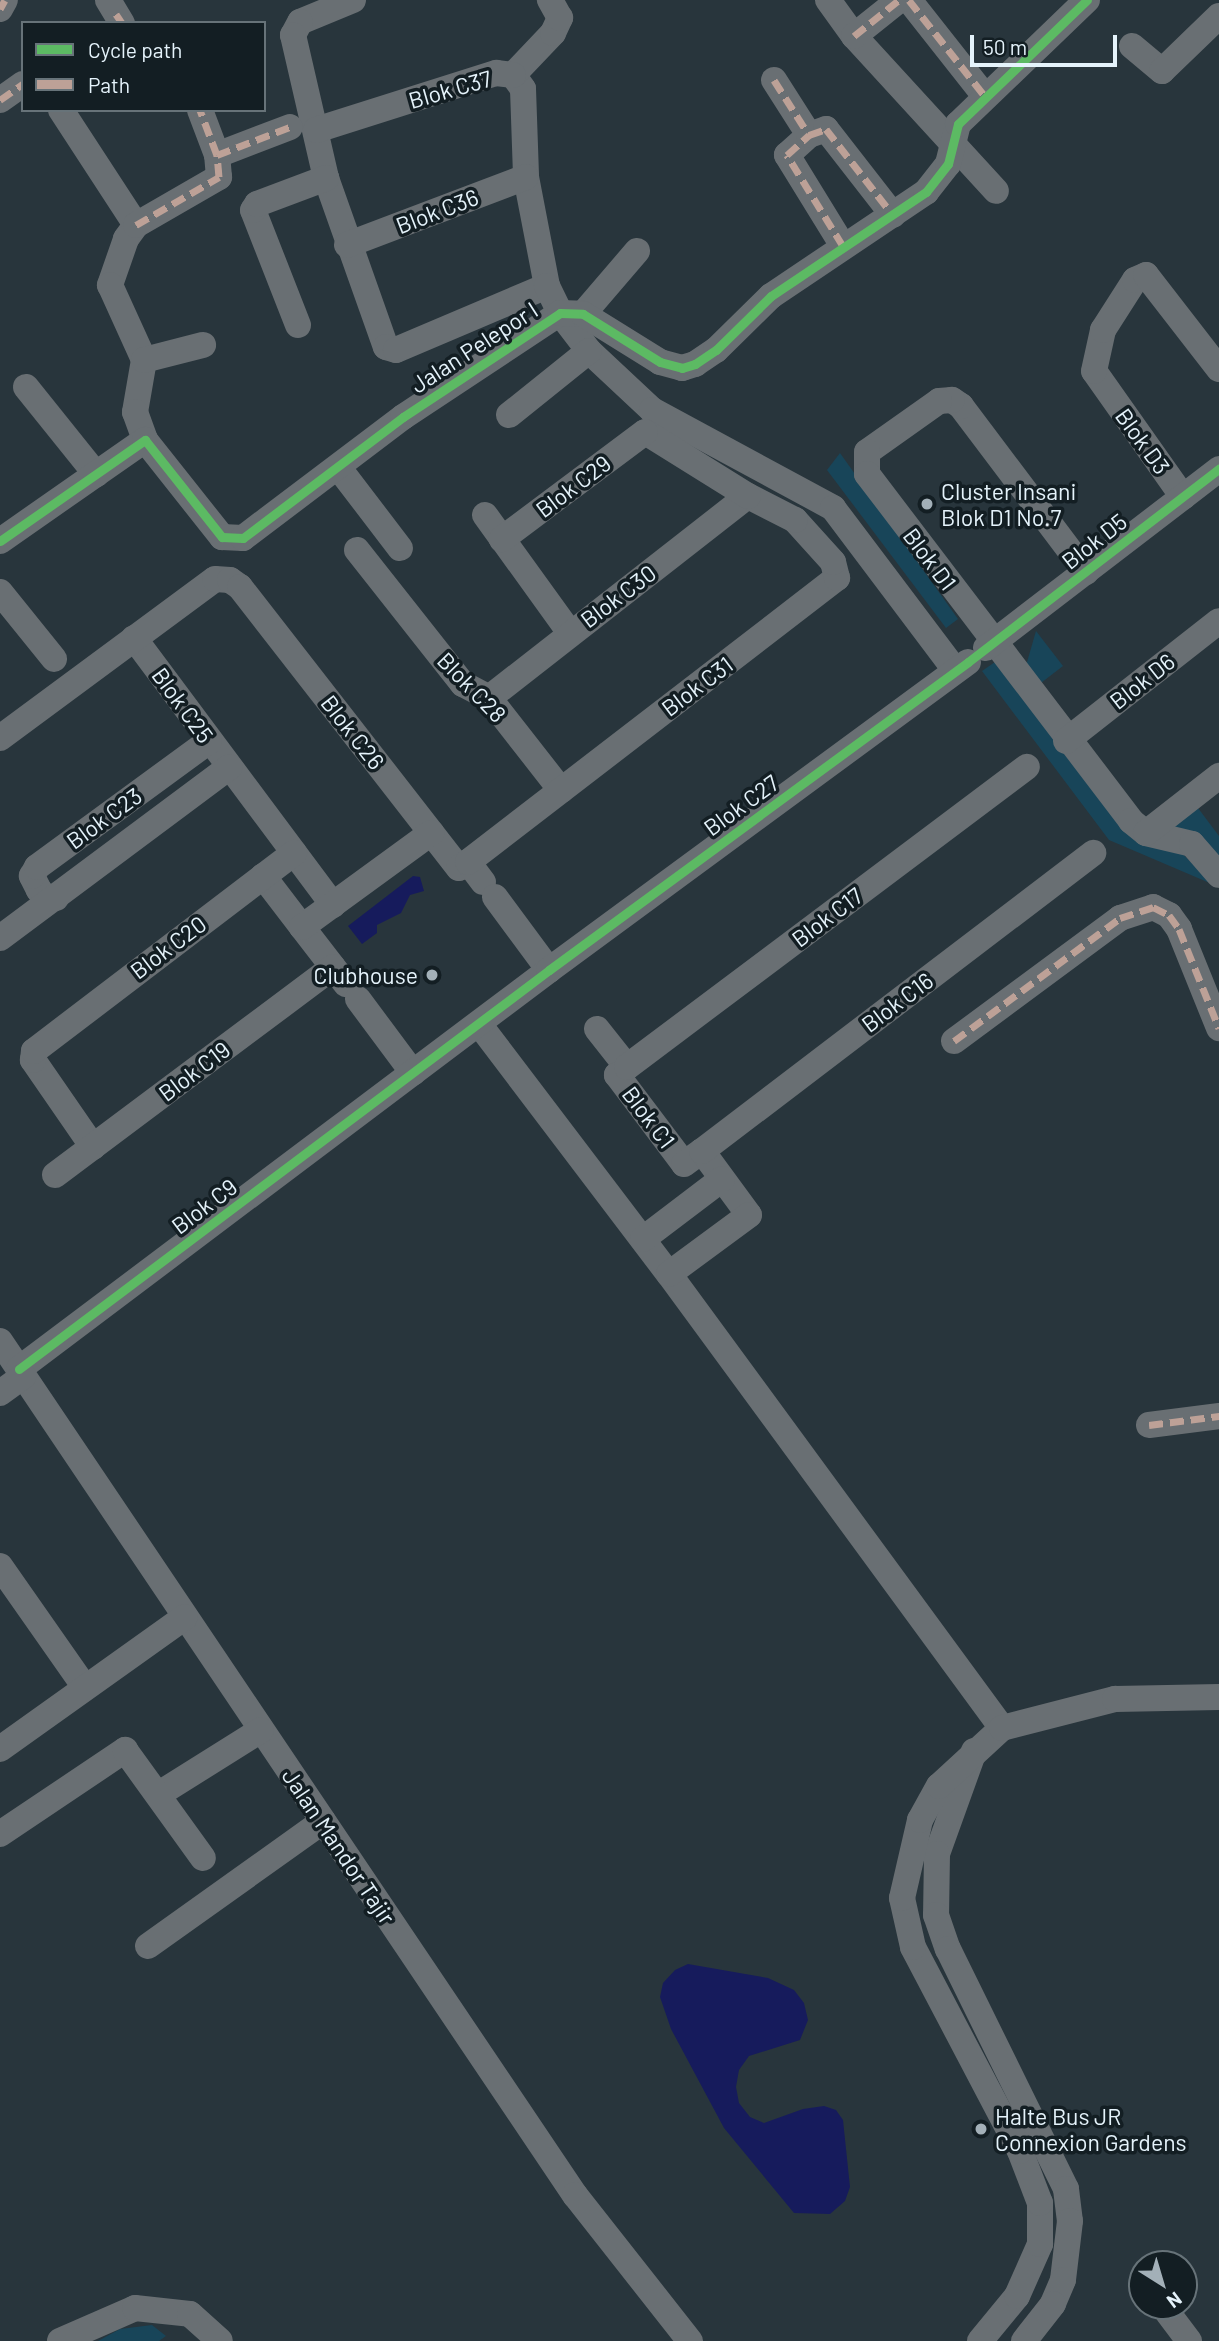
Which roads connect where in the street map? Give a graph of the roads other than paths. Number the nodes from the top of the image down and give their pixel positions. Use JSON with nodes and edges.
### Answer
{"nodes":[{"id":1,"x":5,"y":0,"type":"edge"},
{"id":2,"x":353,"y":0,"type":"edge"},
{"id":3,"x":828,"y":0,"type":"edge"},
{"id":4,"x":899,"y":0,"type":"edge"},
{"id":5,"x":909,"y":0,"type":"edge"},
{"id":6,"x":1087,"y":0,"type":"edge"},
{"id":7,"x":0,"y":9,"type":"edge"},
{"id":8,"x":555,"y":9,"type":"edge"},
{"id":9,"x":1219,"y":16,"type":"edge"},
{"id":10,"x":854,"y":36,"type":"junction"},
{"id":11,"x":1132,"y":46,"type":"dead end"},
{"id":12,"x":513,"y":75,"type":"junction"},
{"id":13,"x":774,"y":80,"type":"dead end"},
{"id":14,"x":21,"y":85,"type":"edge"},
{"id":15,"x":984,"y":95,"type":"junction"},
{"id":16,"x":0,"y":100,"type":"edge"},
{"id":17,"x":62,"y":112,"type":"edge"},
{"id":18,"x":201,"y":112,"type":"edge"},
{"id":19,"x":303,"y":128,"type":"junction"},
{"id":20,"x":809,"y":135,"type":"junction"},
{"id":21,"x":951,"y":144,"type":"junction"},
{"id":22,"x":217,"y":155,"type":"junction"},
{"id":23,"x":526,"y":177,"type":"junction"},
{"id":24,"x":326,"y":178,"type":"junction"},
{"id":25,"x":996,"y":191,"type":"dead end"},
{"id":26,"x":893,"y":215,"type":"junction"},
{"id":27,"x":136,"y":225,"type":"junction"},
{"id":28,"x":347,"y":245,"type":"junction"},
{"id":29,"x":843,"y":246,"type":"junction"},
{"id":30,"x":636,"y":251,"type":"dead end"},
{"id":31,"x":547,"y":286,"type":"junction"},
{"id":32,"x":572,"y":314,"type":"junction"},
{"id":33,"x":298,"y":326,"type":"dead end"},
{"id":34,"x":203,"y":345,"type":"dead end"},
{"id":35,"x":589,"y":351,"type":"junction"},
{"id":36,"x":144,"y":360,"type":"junction"},
{"id":37,"x":1219,"y":369,"type":"edge"},
{"id":38,"x":26,"y":387,"type":"dead end"},
{"id":39,"x":509,"y":415,"type":"dead end"},
{"id":40,"x":145,"y":440,"type":"junction"},
{"id":41,"x":338,"y":467,"type":"junction"},
{"id":42,"x":1219,"y":469,"type":"edge"},
{"id":43,"x":96,"y":474,"type":"junction"},
{"id":44,"x":748,"y":496,"type":"junction"},
{"id":45,"x":1183,"y":497,"type":"junction"},
{"id":46,"x":485,"y":515,"type":"dead end"},
{"id":47,"x":502,"y":540,"type":"junction"},
{"id":48,"x":0,"y":541,"type":"edge"},
{"id":49,"x":400,"y":548,"type":"dead end"},
{"id":50,"x":357,"y":551,"type":"dead end"},
{"id":51,"x":1086,"y":572,"type":"junction"},
{"id":52,"x":0,"y":592,"type":"edge"},
{"id":53,"x":1219,"y":621,"type":"edge"},
{"id":54,"x":570,"y":633,"type":"junction"},
{"id":55,"x":134,"y":638,"type":"junction"},
{"id":56,"x":976,"y":656,"type":"junction"},
{"id":57,"x":54,"y":659,"type":"dead end"},
{"id":58,"x":489,"y":698,"type":"junction"},
{"id":59,"x":0,"y":738,"type":"edge"},
{"id":60,"x":209,"y":741,"type":"junction"},
{"id":61,"x":1066,"y":741,"type":"junction"},
{"id":62,"x":1027,"y":767,"type":"dead end"},
{"id":63,"x":229,"y":768,"type":"junction"},
{"id":64,"x":1219,"y":776,"type":"edge"},
{"id":65,"x":561,"y":790,"type":"junction"},
{"id":66,"x":431,"y":833,"type":"junction"},
{"id":67,"x":1146,"y":833,"type":"junction"},
{"id":68,"x":294,"y":853,"type":"junction"},
{"id":69,"x":1093,"y":853,"type":"dead end"},
{"id":70,"x":1219,"y":875,"type":"edge"},
{"id":71,"x":263,"y":876,"type":"junction"},
{"id":72,"x":482,"y":880,"type":"junction"},
{"id":73,"x":56,"y":898,"type":"junction"},
{"id":74,"x":333,"y":905,"type":"junction"},
{"id":75,"x":302,"y":927,"type":"junction"},
{"id":76,"x":0,"y":938,"type":"edge"},
{"id":77,"x":549,"y":970,"type":"junction"},
{"id":78,"x":346,"y":984,"type":"junction"},
{"id":79,"x":479,"y":1024,"type":"junction"},
{"id":80,"x":1219,"y":1028,"type":"edge"},
{"id":81,"x":597,"y":1029,"type":"dead end"},
{"id":82,"x":954,"y":1041,"type":"dead end"},
{"id":83,"x":627,"y":1067,"type":"junction"},
{"id":84,"x":413,"y":1073,"type":"junction"},
{"id":85,"x":93,"y":1147,"type":"junction"},
{"id":86,"x":702,"y":1151,"type":"junction"},
{"id":87,"x":55,"y":1175,"type":"dead end"},
{"id":88,"x":722,"y":1179,"type":"junction"},
{"id":89,"x":643,"y":1239,"type":"junction"},
{"id":90,"x":669,"y":1274,"type":"junction"},
{"id":91,"x":0,"y":1341,"type":"edge"},
{"id":92,"x":21,"y":1373,"type":"junction"},
{"id":93,"x":0,"y":1393,"type":"edge"},
{"id":94,"x":1219,"y":1416,"type":"edge"},
{"id":95,"x":1149,"y":1425,"type":"dead end"},
{"id":96,"x":0,"y":1566,"type":"edge"},
{"id":97,"x":185,"y":1617,"type":"junction"},
{"id":98,"x":84,"y":1686,"type":"junction"},
{"id":99,"x":1219,"y":1697,"type":"edge"},
{"id":100,"x":1002,"y":1728,"type":"junction"},
{"id":101,"x":261,"y":1730,"type":"junction"},
{"id":102,"x":4,"y":1737,"type":"edge"},
{"id":103,"x":975,"y":1750,"type":"junction"},
{"id":104,"x":159,"y":1794,"type":"junction"},
{"id":105,"x":323,"y":1821,"type":"junction"},
{"id":106,"x":0,"y":1834,"type":"edge"},
{"id":107,"x":203,"y":1858,"type":"dead end"},
{"id":108,"x":148,"y":1946,"type":"dead end"},
{"id":109,"x":1173,"y":2320,"type":"edge"},
{"id":110,"x":677,"y":2337,"type":"edge"},
{"id":111,"x":60,"y":2341,"type":"edge"},
{"id":112,"x":220,"y":2341,"type":"edge"},
{"id":113,"x":980,"y":2341,"type":"edge"},
{"id":114,"x":1024,"y":2341,"type":"edge"},
{"id":115,"x":1189,"y":2341,"type":"edge"}],
"edges":[{"from":1,"to":7,"type":"street"},
{"from":2,"to":19,"type":"street"},
{"from":3,"to":10,"type":"street"},
{"from":4,"to":10,"type":"street"},
{"from":5,"to":15,"type":"street"},
{"from":6,"to":15,"type":"street"},
{"from":8,"to":12,"type":"street","name":"Blok C37"},
{"from":9,"to":11,"type":"street"},
{"from":10,"to":21,"type":"street"},
{"from":12,"to":19,"type":"street","name":"Blok C37"},
{"from":12,"to":23,"type":"street"},
{"from":13,"to":20,"type":"street"},
{"from":14,"to":16,"type":"street"},
{"from":15,"to":21,"type":"street"},
{"from":17,"to":27,"type":"street"},
{"from":18,"to":22,"type":"street"},
{"from":19,"to":22,"type":"street","name":"Blok C37"},
{"from":19,"to":24,"type":"street"},
{"from":20,"to":26,"type":"street"},
{"from":20,"to":29,"type":"street"},
{"from":21,"to":25,"type":"street"},
{"from":21,"to":26,"type":"street"},
{"from":22,"to":27,"type":"street"},
{"from":23,"to":28,"type":"street","name":"Blok C36"},
{"from":23,"to":31,"type":"street"},
{"from":24,"to":28,"type":"street"},
{"from":24,"to":33,"type":"street"},
{"from":26,"to":29,"type":"street"},
{"from":27,"to":36,"type":"street"},
{"from":28,"to":31,"type":"street"},
{"from":29,"to":32,"type":"street"},
{"from":30,"to":32,"type":"street","name":"Jalan Pelepor I"},
{"from":31,"to":32,"type":"street"},
{"from":32,"to":35,"type":"street"},
{"from":32,"to":41,"type":"street","name":"Jalan Pelepor I"},
{"from":34,"to":36,"type":"street"},
{"from":35,"to":39,"type":"street"},
{"from":35,"to":56,"type":"street"},
{"from":36,"to":40,"type":"street"},
{"from":37,"to":45,"type":"street","name":"Blok D3"},
{"from":38,"to":43,"type":"street"},
{"from":40,"to":41,"type":"street","name":"Jalan Pelepor I"},
{"from":40,"to":43,"type":"street"},
{"from":41,"to":49,"type":"street"},
{"from":42,"to":45,"type":"street","name":"Blok D5"},
{"from":43,"to":48,"type":"street"},
{"from":44,"to":47,"type":"street","name":"Blok C29"},
{"from":44,"to":54,"type":"street","name":"Blok C30"},
{"from":44,"to":65,"type":"street","name":"Blok C31"},
{"from":45,"to":51,"type":"street","name":"Blok D5"},
{"from":46,"to":47,"type":"street"},
{"from":47,"to":54,"type":"street"},
{"from":50,"to":58,"type":"street","name":"Blok C28"},
{"from":51,"to":56,"type":"street","name":"Blok D5"},
{"from":51,"to":56,"type":"street","name":"Blok D1"},
{"from":52,"to":57,"type":"street"},
{"from":53,"to":61,"type":"street","name":"Blok D6"},
{"from":54,"to":58,"type":"street","name":"Blok C30"},
{"from":55,"to":59,"type":"street"},
{"from":55,"to":60,"type":"street","name":"Blok C25"},
{"from":55,"to":66,"type":"street","name":"Blok C26"},
{"from":56,"to":61,"type":"street"},
{"from":56,"to":77,"type":"street","name":"Blok C27"},
{"from":58,"to":65,"type":"street","name":"Blok C28"},
{"from":60,"to":63,"type":"street","name":"Blok C25"},
{"from":60,"to":73,"type":"street","name":"Blok C23"},
{"from":61,"to":67,"type":"street"},
{"from":62,"to":83,"type":"street","name":"Blok C17"},
{"from":63,"to":68,"type":"street","name":"Blok C25"},
{"from":63,"to":73,"type":"street","name":"Blok C23"},
{"from":64,"to":67,"type":"street"},
{"from":65,"to":72,"type":"street","name":"Blok C31"},
{"from":66,"to":72,"type":"street","name":"Blok C26"},
{"from":66,"to":74,"type":"street"},
{"from":67,"to":70,"type":"street"},
{"from":68,"to":71,"type":"street","name":"Blok C20"},
{"from":68,"to":74,"type":"street","name":"Blok C25"},
{"from":69,"to":86,"type":"street","name":"Blok C16"},
{"from":71,"to":75,"type":"street"},
{"from":71,"to":85,"type":"street","name":"Blok C20"},
{"from":72,"to":77,"type":"street"},
{"from":73,"to":76,"type":"street","name":"Blok C23"},
{"from":74,"to":75,"type":"street"},
{"from":75,"to":78,"type":"street"},
{"from":77,"to":79,"type":"street","name":"Blok C27"},
{"from":78,"to":84,"type":"street"},
{"from":78,"to":85,"type":"street","name":"Blok C19"},
{"from":79,"to":84,"type":"street","name":"Blok C9"},
{"from":79,"to":89,"type":"street"},
{"from":80,"to":82,"type":"street"},
{"from":81,"to":83,"type":"street","name":"Blok C1"},
{"from":83,"to":86,"type":"street","name":"Blok C1"},
{"from":84,"to":92,"type":"street","name":"Blok C9"},
{"from":85,"to":87,"type":"street","name":"Blok C19"},
{"from":86,"to":88,"type":"street","name":"Blok C1"},
{"from":88,"to":89,"type":"street"},
{"from":88,"to":90,"type":"street","name":"Blok C1"},
{"from":89,"to":90,"type":"street"},
{"from":90,"to":100,"type":"street"},
{"from":91,"to":92,"type":"street","name":"Jalan Mandor Tajir"},
{"from":92,"to":93,"type":"street","name":"Blok C9"},
{"from":92,"to":97,"type":"street","name":"Jalan Mandor Tajir"},
{"from":94,"to":95,"type":"street"},
{"from":96,"to":98,"type":"street"},
{"from":97,"to":98,"type":"street"},
{"from":97,"to":101,"type":"street","name":"Jalan Mandor Tajir"},
{"from":98,"to":102,"type":"street"},
{"from":99,"to":100,"type":"street"},
{"from":100,"to":103,"type":"street"},
{"from":101,"to":104,"type":"street"},
{"from":101,"to":105,"type":"street","name":"Jalan Mandor Tajir"},
{"from":103,"to":113,"type":"street"},
{"from":103,"to":114,"type":"street"},
{"from":104,"to":106,"type":"street"},
{"from":104,"to":107,"type":"street"},
{"from":105,"to":108,"type":"street"},
{"from":105,"to":110,"type":"street","name":"Jalan Mandor Tajir"},
{"from":109,"to":115,"type":"street"},
{"from":111,"to":112,"type":"street"}]}
